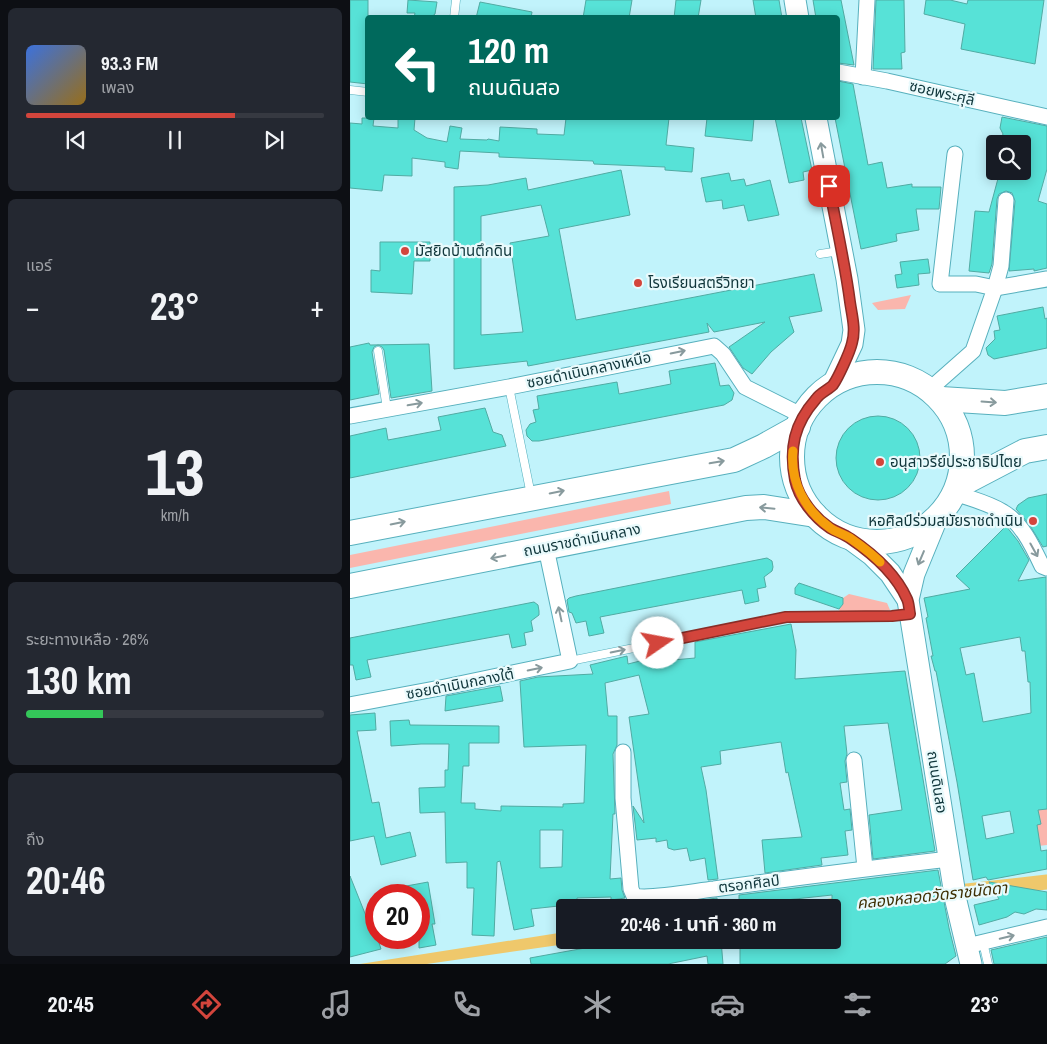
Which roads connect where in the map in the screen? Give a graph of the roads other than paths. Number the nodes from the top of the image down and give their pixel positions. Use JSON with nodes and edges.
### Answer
{"nodes":[{"id":1,"x":456,"y":0,"type":"edge"},
{"id":2,"x":795,"y":0,"type":"edge"},
{"id":3,"x":867,"y":0,"type":"edge"},
{"id":4,"x":454,"y":15,"type":"edge"},
{"id":5,"x":798,"y":15,"type":"edge"},
{"id":6,"x":840,"y":72,"type":"edge"},
{"id":7,"x":863,"y":77,"type":"junction"},
{"id":8,"x":350,"y":90,"type":"edge"},
{"id":9,"x":365,"y":92,"type":"edge"},
{"id":10,"x":1047,"y":117,"type":"edge"},
{"id":11,"x":816,"y":120,"type":"edge"},
{"id":12,"x":955,"y":154,"type":"dead end"},
{"id":13,"x":1006,"y":200,"type":"dead end"},
{"id":14,"x":841,"y":250,"type":"junction"},
{"id":15,"x":820,"y":254,"type":"dead end"},
{"id":16,"x":1047,"y":279,"type":"edge"},
{"id":17,"x":995,"y":288,"type":"junction"},
{"id":18,"x":378,"y":351,"type":"dead end"},
{"id":19,"x":833,"y":384,"type":"junction"},
{"id":20,"x":509,"y":387,"type":"junction"},
{"id":21,"x":935,"y":394,"type":"junction"},
{"id":22,"x":1047,"y":396,"type":"edge"},
{"id":23,"x":386,"y":409,"type":"junction"},
{"id":24,"x":350,"y":416,"type":"edge"},
{"id":25,"x":800,"y":421,"type":"junction"},
{"id":26,"x":1047,"y":447,"type":"edge"},
{"id":27,"x":957,"y":489,"type":"junction"},
{"id":28,"x":531,"y":497,"type":"junction"},
{"id":29,"x":815,"y":515,"type":"junction"},
{"id":30,"x":937,"y":518,"type":"junction"},
{"id":31,"x":350,"y":533,"type":"edge"},
{"id":32,"x":849,"y":538,"type":"junction"},
{"id":33,"x":546,"y":548,"type":"junction"},
{"id":34,"x":1047,"y":568,"type":"edge"},
{"id":35,"x":350,"y":586,"type":"edge"},
{"id":36,"x":909,"y":607,"type":"junction"},
{"id":37,"x":570,"y":661,"type":"junction"},
{"id":38,"x":350,"y":704,"type":"edge"},
{"id":39,"x":624,"y":752,"type":"dead end"},
{"id":40,"x":854,"y":760,"type":"dead end"},
{"id":41,"x":949,"y":859,"type":"junction"},
{"id":42,"x":865,"y":868,"type":"junction"},
{"id":43,"x":1047,"y":927,"type":"edge"},
{"id":44,"x":974,"y":951,"type":"edge"},
{"id":45,"x":988,"y":964,"type":"edge"}],
"edges":[{"from":1,"to":4,"type":"lane"},
{"from":2,"to":5,"type":"main road"},
{"from":3,"to":7,"type":"street"},
{"from":6,"to":7,"type":"street","name":"ซอยพระศุลี"},
{"from":7,"to":10,"type":"street","name":"ซอยพระศุลี"},
{"from":8,"to":9,"type":"lane"},
{"from":14,"to":11,"type":"main road","one_way":true},
{"from":12,"to":17,"type":"street"},
{"from":13,"to":17,"type":"street"},
{"from":14,"to":15,"type":"lane"},
{"from":14,"to":19,"type":"main road"},
{"from":16,"to":17,"type":"street"},
{"from":17,"to":21,"type":"street"},
{"from":18,"to":23,"type":"lane"},
{"from":19,"to":21,"type":"main road"},
{"from":19,"to":25,"type":"main road"},
{"from":23,"to":20,"type":"street","name":"ซอยดำเนินกลางเหนือ","one_way":true},
{"from":20,"to":25,"type":"street","name":"ซอยดำเนินกลางเหนือ","one_way":true},
{"from":20,"to":28,"type":"lane"},
{"from":21,"to":22,"type":"main road","one_way":true},
{"from":21,"to":27,"type":"main road"},
{"from":23,"to":24,"type":"street","name":"ซอยดำเนินกลางเหนือ"},
{"from":28,"to":25,"type":"main road","one_way":true},
{"from":25,"to":29,"type":"main road"},
{"from":26,"to":27,"type":"main road"},
{"from":27,"to":30,"type":"main road"},
{"from":27,"to":34,"type":"street","one_way":true},
{"from":31,"to":28,"type":"main road","one_way":true},
{"from":29,"to":32,"type":"main road"},
{"from":29,"to":33,"type":"main road","name":"ถนนราชดำเนินกลาง","one_way":true},
{"from":30,"to":32,"type":"main road"},
{"from":30,"to":36,"type":"main road","name":"ถนนดินสอ","one_way":true},
{"from":32,"to":36,"type":"main road","name":"ถนนดินสอ"},
{"from":33,"to":35,"type":"main road","name":"ถนนราชดำเนินกลาง","one_way":true},
{"from":37,"to":33,"type":"street","one_way":true},
{"from":37,"to":36,"type":"lane","one_way":true},
{"from":36,"to":41,"type":"main road","name":"ถนนดินสอ"},
{"from":38,"to":37,"type":"street","name":"ซอยดำเนินกลางใต้","one_way":true},
{"from":39,"to":42,"type":"street","name":"ตรอกศิลป์"},
{"from":40,"to":42,"type":"street"},
{"from":41,"to":42,"type":"street","name":"ตรอกศิลป์"},
{"from":41,"to":44,"type":"main road","name":"ถนนดินสอ"},
{"from":44,"to":43,"type":"street","one_way":true},
{"from":44,"to":45,"type":"lane"}]}
